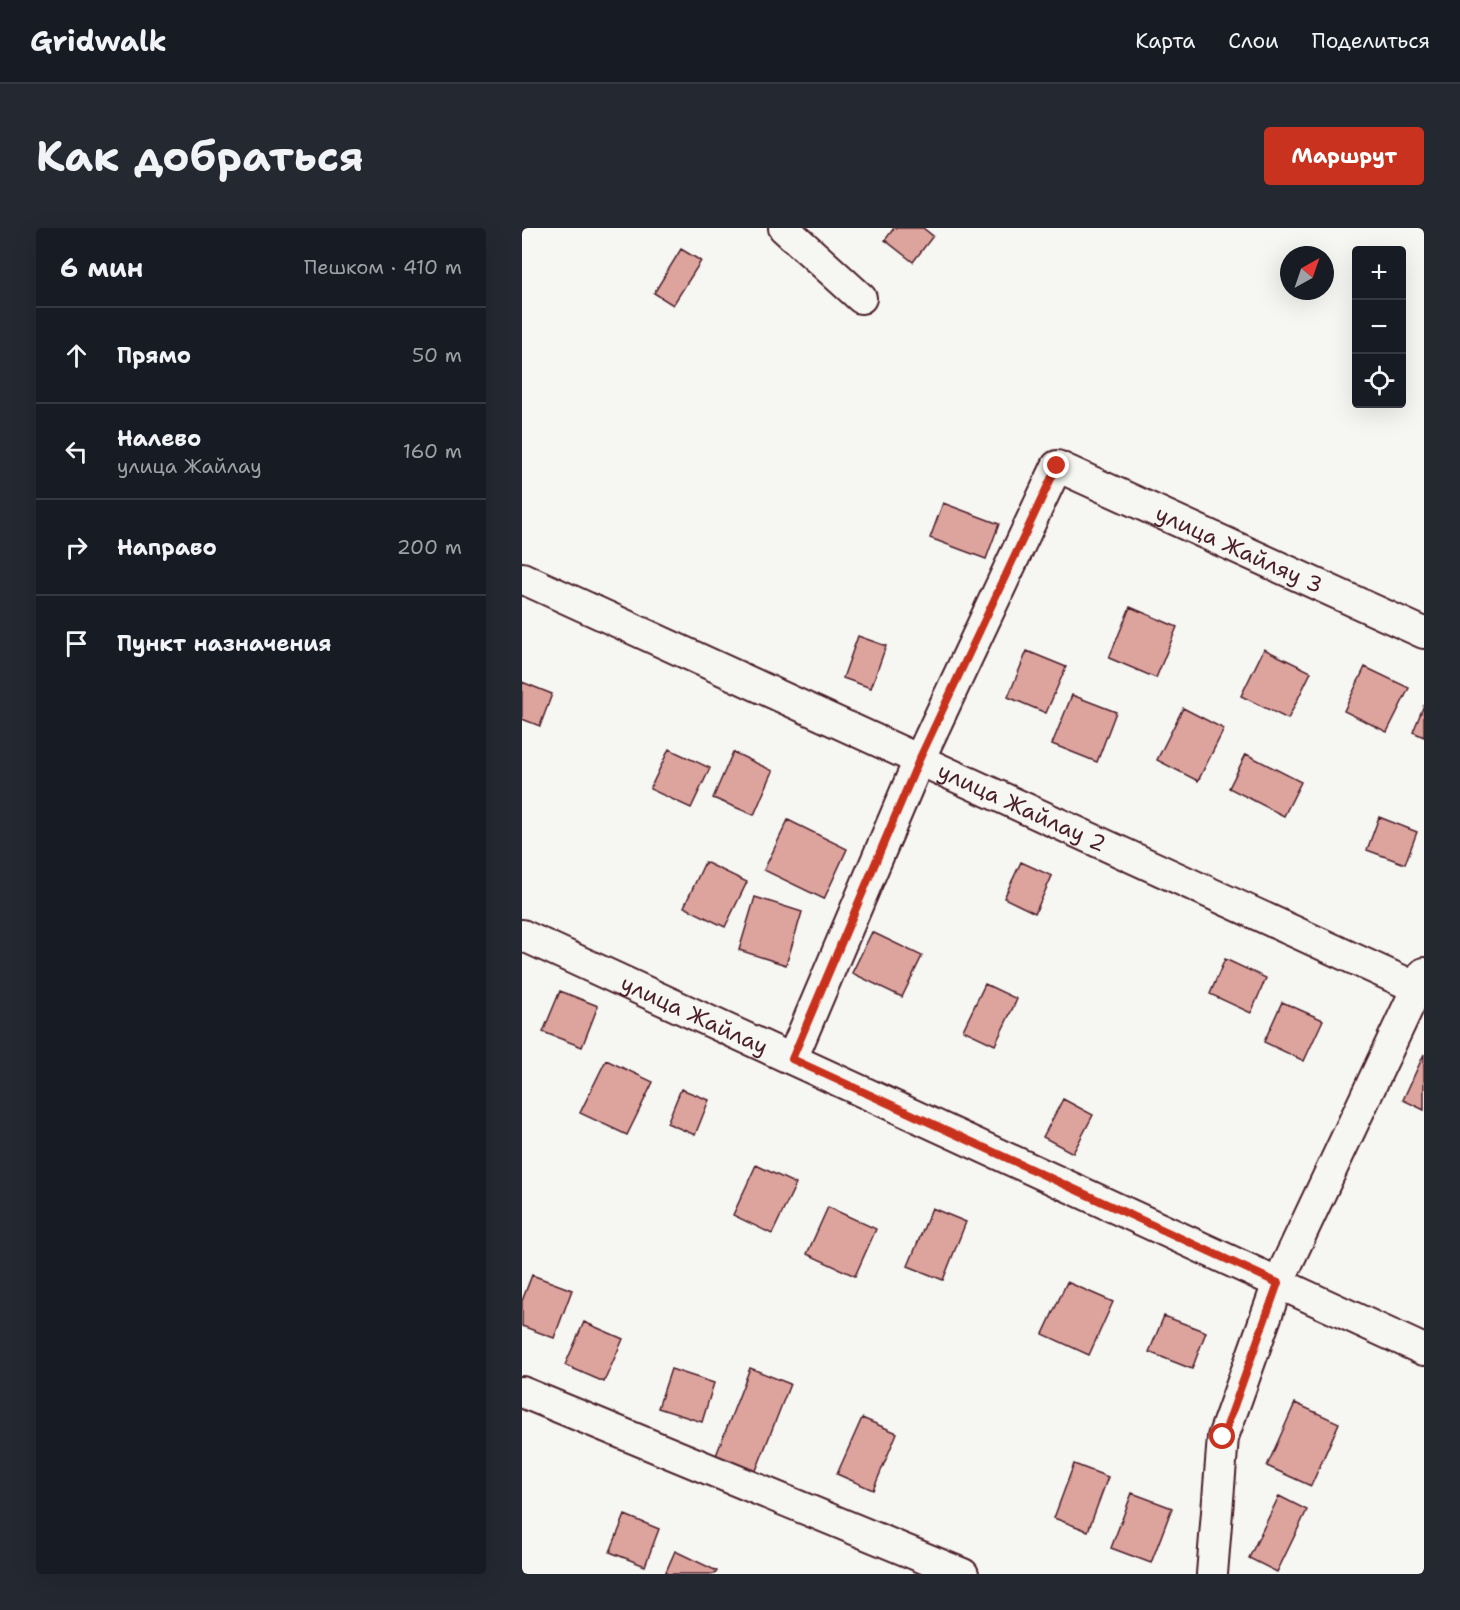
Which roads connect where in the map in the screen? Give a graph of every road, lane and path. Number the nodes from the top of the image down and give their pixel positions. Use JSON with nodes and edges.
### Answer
{"nodes":[{"id":1,"x":784,"y":228,"type":"edge"},
{"id":2,"x":861,"y":297,"type":"dead end"},
{"id":3,"x":522,"y":578,"type":"edge"},
{"id":4,"x":1424,"y":633,"type":"edge"},
{"id":5,"x":919,"y":760,"type":"junction"},
{"id":6,"x":522,"y":935,"type":"edge"},
{"id":7,"x":1422,"y":984,"type":"edge"},
{"id":8,"x":792,"y":1059,"type":"junction"},
{"id":9,"x":1278,"y":1283,"type":"junction"},
{"id":10,"x":1424,"y":1350,"type":"edge"},
{"id":11,"x":522,"y":1392,"type":"edge"},
{"id":12,"x":963,"y":1574,"type":"edge"},
{"id":13,"x":1212,"y":1574,"type":"edge"}],
"edges":[{"from":1,"to":2,"type":"street"},
{"from":3,"to":5,"type":"street","name":"улица Жайлау 2"},
{"from":4,"to":5,"type":"street","name":"улица Жайляу 3"},
{"from":5,"to":7,"type":"street","name":"улица Жайлау 2"},
{"from":5,"to":8,"type":"street"},
{"from":6,"to":8,"type":"street","name":"улица Жайлау"},
{"from":7,"to":9,"type":"street"},
{"from":8,"to":9,"type":"street","name":"улица Жайлау"},
{"from":9,"to":10,"type":"street","name":"улица Жайлау"},
{"from":9,"to":13,"type":"street"},
{"from":11,"to":12,"type":"street"}]}
